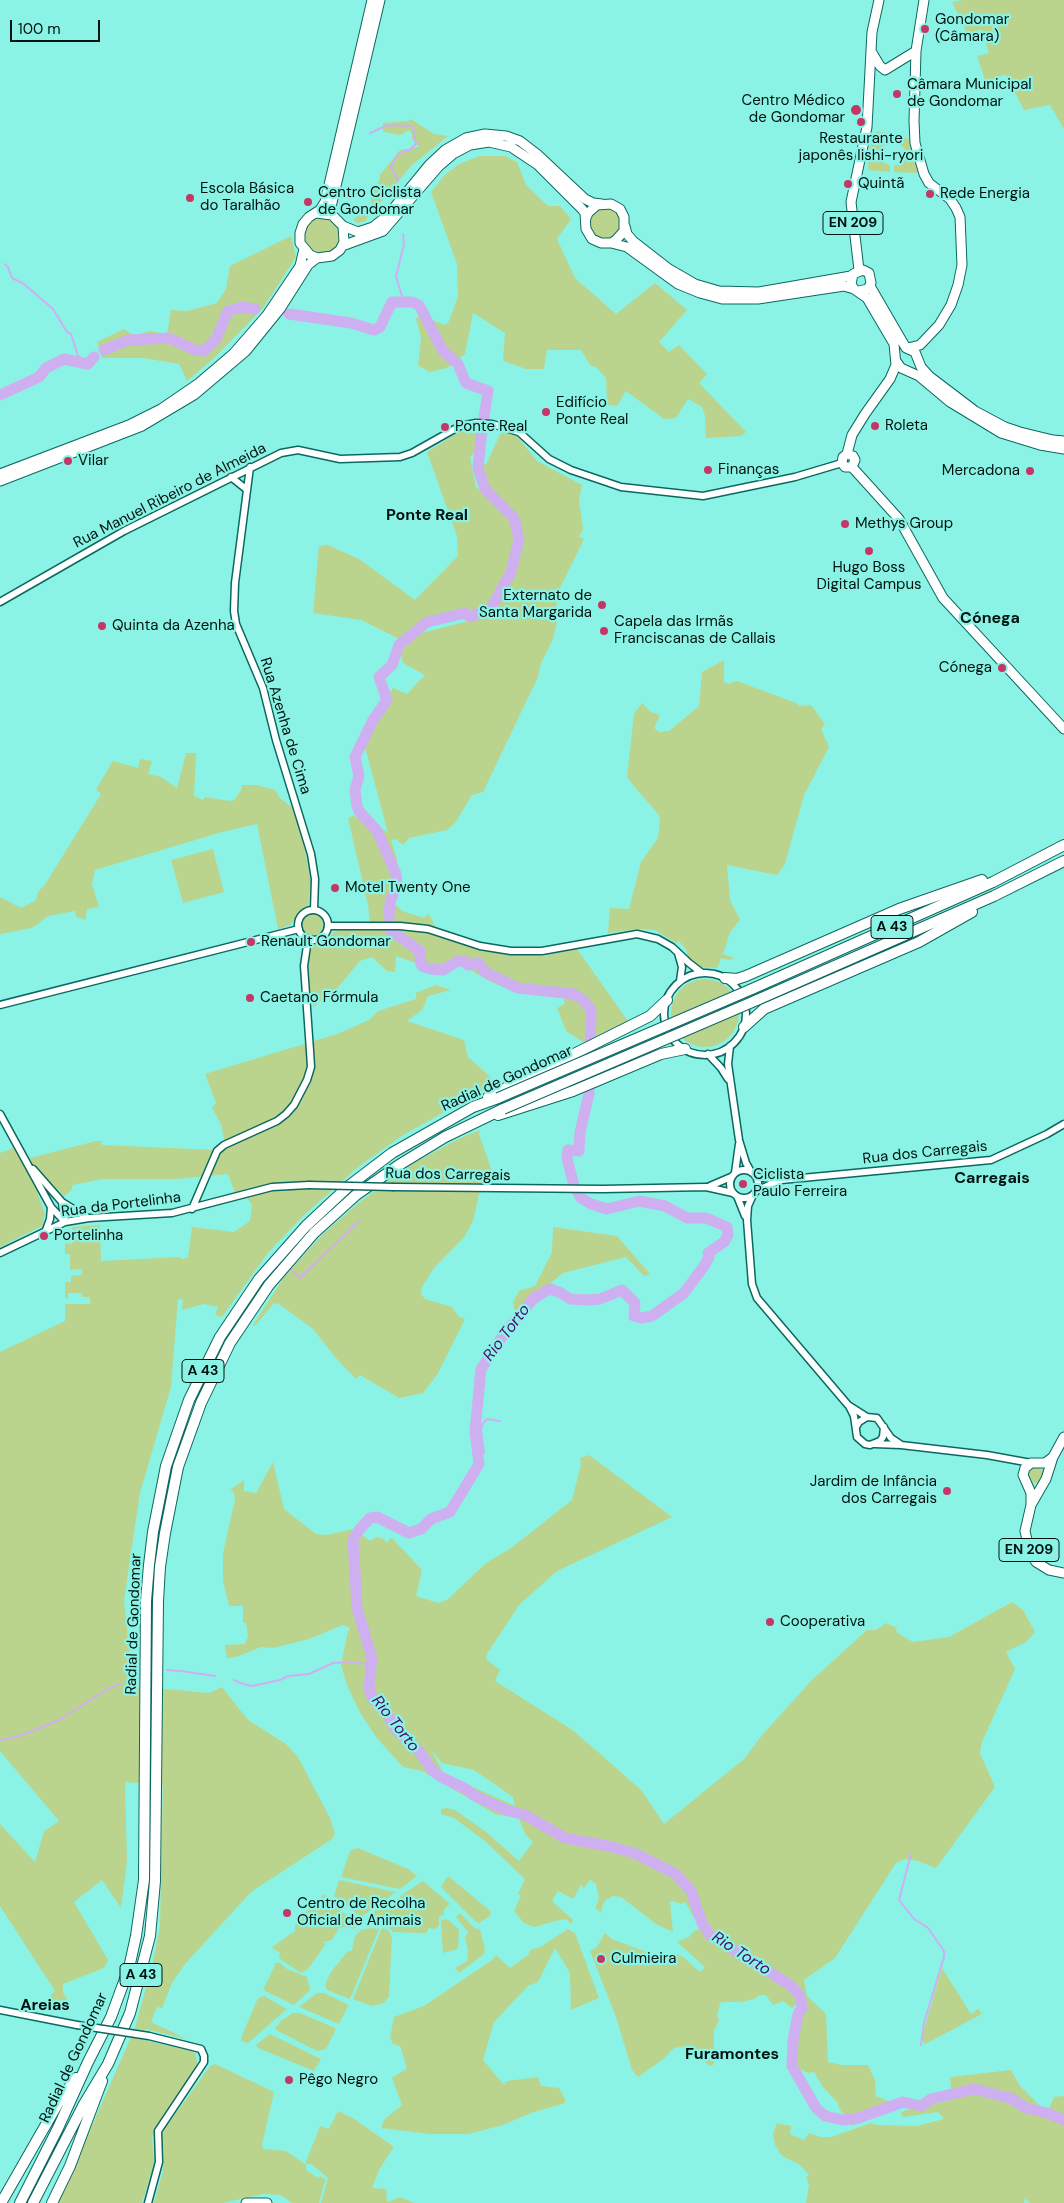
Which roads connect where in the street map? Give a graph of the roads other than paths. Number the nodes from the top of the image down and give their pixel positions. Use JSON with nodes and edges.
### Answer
{"nodes":[{"id":1,"x":372,"y":0,"type":"edge"},
{"id":2,"x":380,"y":0,"type":"edge"},
{"id":3,"x":879,"y":0,"type":"edge"},
{"id":4,"x":924,"y":0,"type":"edge"},
{"id":5,"x":870,"y":51,"type":"junction"},
{"id":6,"x":916,"y":51,"type":"junction"},
{"id":7,"x":602,"y":204,"type":"junction"},
{"id":8,"x":316,"y":213,"type":"junction"},
{"id":9,"x":332,"y":215,"type":"junction"},
{"id":10,"x":586,"y":218,"type":"junction"},
{"id":11,"x":344,"y":226,"type":"junction"},
{"id":12,"x":625,"y":226,"type":"junction"},
{"id":13,"x":611,"y":243,"type":"junction"},
{"id":14,"x":342,"y":246,"type":"junction"},
{"id":15,"x":304,"y":249,"type":"junction"},
{"id":16,"x":317,"y":258,"type":"junction"},
{"id":17,"x":859,"y":270,"type":"junction"},
{"id":18,"x":851,"y":276,"type":"junction"},
{"id":19,"x":870,"y":286,"type":"junction"},
{"id":20,"x":856,"y":290,"type":"junction"},
{"id":21,"x":922,"y":343,"type":"junction"},
{"id":22,"x":907,"y":348,"type":"junction"},
{"id":23,"x":896,"y":358,"type":"junction"},
{"id":24,"x":918,"y":358,"type":"junction"},
{"id":25,"x":906,"y":370,"type":"junction"},
{"id":26,"x":890,"y":379,"type":"junction"},
{"id":27,"x":1064,"y":441,"type":"edge"},
{"id":28,"x":1064,"y":449,"type":"edge"},
{"id":29,"x":848,"y":454,"type":"junction"},
{"id":30,"x":842,"y":463,"type":"junction"},
{"id":31,"x":250,"y":467,"type":"junction"},
{"id":32,"x":852,"y":467,"type":"junction"},
{"id":33,"x":0,"y":474,"type":"edge"},
{"id":34,"x":231,"y":477,"type":"junction"},
{"id":35,"x":0,"y":481,"type":"edge"},
{"id":36,"x":246,"y":490,"type":"junction"},
{"id":37,"x":0,"y":602,"type":"edge"},
{"id":38,"x":1064,"y":729,"type":"edge"},
{"id":39,"x":1064,"y":845,"type":"edge"},
{"id":40,"x":1064,"y":861,"type":"edge"},
{"id":41,"x":1031,"y":862,"type":"junction"},
{"id":42,"x":994,"y":896,"type":"junction"},
{"id":43,"x":314,"y":910,"type":"junction"},
{"id":44,"x":328,"y":926,"type":"junction"},
{"id":45,"x":299,"y":929,"type":"junction"},
{"id":46,"x":308,"y":939,"type":"junction"},
{"id":47,"x":678,"y":952,"type":"junction"},
{"id":48,"x":702,"y":973,"type":"junction"},
{"id":49,"x":725,"y":978,"type":"junction"},
{"id":50,"x":680,"y":982,"type":"junction"},
{"id":51,"x":667,"y":1000,"type":"junction"},
{"id":52,"x":0,"y":1006,"type":"edge"},
{"id":53,"x":744,"y":1027,"type":"junction"},
{"id":54,"x":730,"y":1046,"type":"junction"},
{"id":55,"x":685,"y":1049,"type":"junction"},
{"id":56,"x":708,"y":1054,"type":"junction"},
{"id":57,"x":730,"y":1083,"type":"junction"},
{"id":58,"x":497,"y":1095,"type":"junction"},
{"id":59,"x":504,"y":1111,"type":"junction"},
{"id":60,"x":0,"y":1114,"type":"edge"},
{"id":61,"x":1064,"y":1124,"type":"edge"},
{"id":62,"x":739,"y":1140,"type":"junction"},
{"id":63,"x":25,"y":1160,"type":"junction"},
{"id":64,"x":753,"y":1174,"type":"junction"},
{"id":65,"x":733,"y":1175,"type":"junction"},
{"id":66,"x":781,"y":1180,"type":"junction"},
{"id":67,"x":706,"y":1187,"type":"junction"},
{"id":68,"x":754,"y":1193,"type":"junction"},
{"id":69,"x":735,"y":1194,"type":"junction"},
{"id":70,"x":62,"y":1202,"type":"junction"},
{"id":71,"x":51,"y":1207,"type":"junction"},
{"id":72,"x":192,"y":1209,"type":"junction"},
{"id":73,"x":89,"y":1218,"type":"junction"},
{"id":74,"x":747,"y":1220,"type":"junction"},
{"id":75,"x":65,"y":1222,"type":"junction"},
{"id":76,"x":46,"y":1230,"type":"junction"},
{"id":77,"x":0,"y":1254,"type":"edge"},
{"id":78,"x":848,"y":1405,"type":"junction"},
{"id":79,"x":867,"y":1416,"type":"junction"},
{"id":80,"x":884,"y":1426,"type":"junction"},
{"id":81,"x":856,"y":1427,"type":"junction"},
{"id":82,"x":1064,"y":1437,"type":"edge"},
{"id":83,"x":875,"y":1444,"type":"junction"},
{"id":84,"x":901,"y":1445,"type":"junction"},
{"id":85,"x":1053,"y":1457,"type":"junction"},
{"id":86,"x":1012,"y":1460,"type":"junction"},
{"id":87,"x":1035,"y":1463,"type":"junction"},
{"id":88,"x":1025,"y":1479,"type":"junction"},
{"id":89,"x":1046,"y":1479,"type":"junction"},
{"id":90,"x":1031,"y":1505,"type":"junction"},
{"id":91,"x":1064,"y":1573,"type":"edge"},
{"id":92,"x":0,"y":2010,"type":"edge"},
{"id":93,"x":88,"y":2062,"type":"junction"},
{"id":94,"x":108,"y":2064,"type":"junction"},
{"id":95,"x":1,"y":2203,"type":"edge"},
{"id":96,"x":20,"y":2203,"type":"edge"},
{"id":97,"x":33,"y":2203,"type":"edge"},
{"id":98,"x":52,"y":2203,"type":"edge"},
{"id":99,"x":148,"y":2203,"type":"edge"},
{"id":100,"x":246,"y":2203,"type":"edge"},
{"id":101,"x":267,"y":2203,"type":"edge"}],
"edges":[{"from":1,"to":8,"type":"main road"},
{"from":2,"to":9,"type":"main road"},
{"from":3,"to":5,"type":"main road","number":"EN 209"},
{"from":4,"to":6,"type":"main road"},
{"from":5,"to":6,"type":"main road"},
{"from":5,"to":17,"type":"main road","number":"EN 209"},
{"from":6,"to":21,"type":"main road"},
{"from":7,"to":10,"type":"main road"},
{"from":7,"to":11,"type":"main road"},
{"from":7,"to":12,"type":"main road"},
{"from":8,"to":9,"type":"main road"},
{"from":8,"to":15,"type":"main road"},
{"from":9,"to":11,"type":"main road"},
{"from":10,"to":13,"type":"main road"},
{"from":10,"to":14,"type":"main road"},
{"from":11,"to":14,"type":"main road"},
{"from":12,"to":13,"type":"main road"},
{"from":12,"to":18,"type":"main road"},
{"from":13,"to":20,"type":"main road"},
{"from":14,"to":16,"type":"main road"},
{"from":15,"to":16,"type":"main road"},
{"from":15,"to":33,"type":"main road"},
{"from":16,"to":35,"type":"main road"},
{"from":17,"to":18,"type":"main road"},
{"from":17,"to":19,"type":"main road"},
{"from":18,"to":20,"type":"main road"},
{"from":19,"to":20,"type":"main road"},
{"from":19,"to":22,"type":"main road"},
{"from":20,"to":23,"type":"main road"},
{"from":21,"to":22,"type":"main road"},
{"from":21,"to":24,"type":"main road"},
{"from":22,"to":23,"type":"main road"},
{"from":22,"to":24,"type":"main road"},
{"from":23,"to":25,"type":"main road"},
{"from":23,"to":26,"type":"main road"},
{"from":24,"to":25,"type":"main road"},
{"from":24,"to":27,"type":"main road"},
{"from":25,"to":26,"type":"main road"},
{"from":25,"to":28,"type":"main road"},
{"from":26,"to":29,"type":"main road"},
{"from":29,"to":30,"type":"main road"},
{"from":29,"to":32,"type":"main road"},
{"from":30,"to":31,"type":"street","name":"Rua Manuel Ribeiro de Almeida"},
{"from":30,"to":32,"type":"main road"},
{"from":31,"to":34,"type":"street","name":"Rua Manuel Ribeiro de Almeida"},
{"from":31,"to":36,"type":"street","name":"Rua Azenha de Cima"},
{"from":32,"to":38,"type":"main road"},
{"from":34,"to":36,"type":"street"},
{"from":34,"to":37,"type":"street","name":"Rua Manuel Ribeiro de Almeida"},
{"from":36,"to":43,"type":"street","name":"Rua Azenha de Cima"},
{"from":39,"to":41,"type":"highway","name":"Radial de Gondomar","number":"A 43"},
{"from":40,"to":42,"type":"highway","name":"Radial de Gondomar","number":"A 43"},
{"from":41,"to":49,"type":"highway","number":"A 43"},
{"from":41,"to":58,"type":"highway","name":"Radial de Gondomar","number":"A 43","bridge":true},
{"from":42,"to":53,"type":"highway","number":"A 43"},
{"from":42,"to":59,"type":"highway","name":"Radial de Gondomar","number":"A 43","bridge":true},
{"from":43,"to":44,"type":"street"},
{"from":43,"to":45,"type":"street"},
{"from":44,"to":46,"type":"street"},
{"from":44,"to":47,"type":"street"},
{"from":45,"to":46,"type":"street"},
{"from":45,"to":52,"type":"street"},
{"from":46,"to":72,"type":"street"},
{"from":47,"to":48,"type":"street"},
{"from":47,"to":50,"type":"street"},
{"from":48,"to":49,"type":"street"},
{"from":48,"to":50,"type":"street"},
{"from":49,"to":53,"type":"street"},
{"from":50,"to":51,"type":"street"},
{"from":51,"to":55,"type":"street"},
{"from":51,"to":58,"type":"highway","number":"A 43"},
{"from":53,"to":54,"type":"street"},
{"from":54,"to":56,"type":"street"},
{"from":54,"to":57,"type":"street"},
{"from":55,"to":56,"type":"street"},
{"from":55,"to":59,"type":"highway","number":"A 43"},
{"from":56,"to":57,"type":"street"},
{"from":57,"to":62,"type":"street"},
{"from":58,"to":93,"type":"highway","name":"Radial de Gondomar","number":"A 43"},
{"from":59,"to":94,"type":"highway","name":"Radial de Gondomar","number":"A 43"},
{"from":60,"to":63,"type":"street"},
{"from":61,"to":66,"type":"street","name":"Rua dos Carregais"},
{"from":62,"to":64,"type":"street"},
{"from":62,"to":65,"type":"street"},
{"from":63,"to":70,"type":"street"},
{"from":63,"to":71,"type":"street"},
{"from":64,"to":65,"type":"street"},
{"from":64,"to":66,"type":"street","name":"Rua dos Carregais"},
{"from":64,"to":68,"type":"street"},
{"from":65,"to":67,"type":"street","name":"Rua dos Carregais"},
{"from":65,"to":69,"type":"street"},
{"from":66,"to":68,"type":"street","name":"Rua dos Carregais"},
{"from":67,"to":69,"type":"street","name":"Rua dos Carregais"},
{"from":67,"to":72,"type":"street","name":"Rua dos Carregais","bridge":true},
{"from":68,"to":69,"type":"street"},
{"from":68,"to":74,"type":"street"},
{"from":69,"to":74,"type":"street"},
{"from":70,"to":73,"type":"street"},
{"from":70,"to":75,"type":"street"},
{"from":71,"to":75,"type":"street"},
{"from":71,"to":76,"type":"street"},
{"from":72,"to":73,"type":"street","name":"Rua da Portelinha"},
{"from":73,"to":75,"type":"street","name":"Rua da Portelinha"},
{"from":74,"to":78,"type":"street"},
{"from":75,"to":76,"type":"street","name":"Rua da Portelinha"},
{"from":76,"to":77,"type":"street","name":"Rua da Portelinha"},
{"from":78,"to":79,"type":"street"},
{"from":78,"to":81,"type":"street"},
{"from":79,"to":80,"type":"street"},
{"from":79,"to":81,"type":"street"},
{"from":80,"to":83,"type":"street"},
{"from":80,"to":84,"type":"street"},
{"from":81,"to":83,"type":"street"},
{"from":82,"to":85,"type":"main road"},
{"from":83,"to":84,"type":"street"},
{"from":84,"to":86,"type":"street"},
{"from":85,"to":87,"type":"main road"},
{"from":85,"to":89,"type":"main road"},
{"from":86,"to":87,"type":"street"},
{"from":86,"to":88,"type":"street"},
{"from":87,"to":88,"type":"main road"},
{"from":87,"to":89,"type":"main road"},
{"from":88,"to":89,"type":"main road"},
{"from":88,"to":90,"type":"main road","number":"EN 209"},
{"from":89,"to":90,"type":"main road","number":"EN 209"},
{"from":90,"to":91,"type":"main road","number":"EN 209"},
{"from":92,"to":99,"type":"street","bridge":true},
{"from":93,"to":95,"type":"highway"},
{"from":93,"to":96,"type":"highway","name":"Radial de Gondomar","number":"A 43"},
{"from":94,"to":97,"type":"highway","name":"Radial de Gondomar","number":"A 43"},
{"from":94,"to":98,"type":"highway"},
{"from":100,"to":101,"type":"main road"}]}
